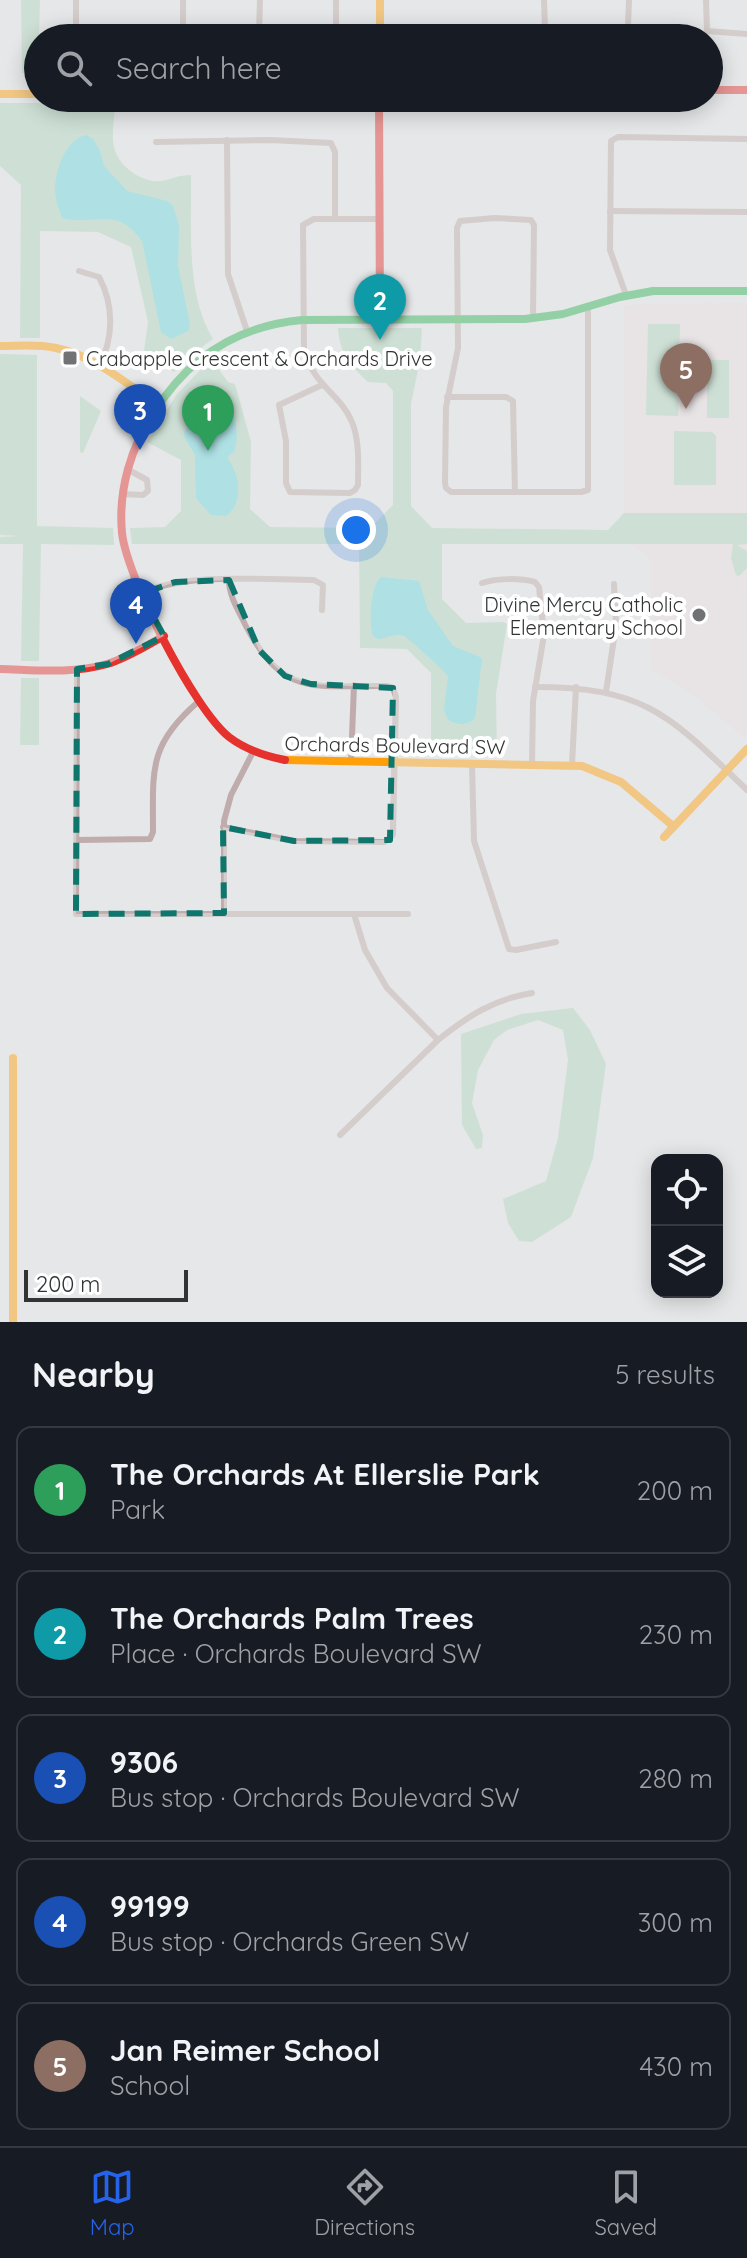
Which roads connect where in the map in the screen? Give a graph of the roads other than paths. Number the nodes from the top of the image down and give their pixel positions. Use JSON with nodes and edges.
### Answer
{"nodes":[{"id":1,"x":76,"y":0,"type":"edge"},
{"id":2,"x":183,"y":0,"type":"edge"},
{"id":3,"x":260,"y":0,"type":"edge"},
{"id":4,"x":336,"y":0,"type":"edge"},
{"id":5,"x":380,"y":0,"type":"edge"},
{"id":6,"x":544,"y":0,"type":"edge"},
{"id":7,"x":629,"y":0,"type":"edge"},
{"id":8,"x":706,"y":0,"type":"edge"},
{"id":9,"x":76,"y":24,"type":"edge"},
{"id":10,"x":182,"y":24,"type":"edge"},
{"id":11,"x":261,"y":24,"type":"edge"},
{"id":12,"x":335,"y":24,"type":"edge"},
{"id":13,"x":380,"y":24,"type":"edge"},
{"id":14,"x":546,"y":24,"type":"edge"},
{"id":15,"x":627,"y":24,"type":"edge"},
{"id":16,"x":707,"y":24,"type":"edge"},
{"id":17,"x":723,"y":32,"type":"edge"},
{"id":18,"x":747,"y":34,"type":"edge"},
{"id":19,"x":723,"y":90,"type":"edge"},
{"id":20,"x":747,"y":90,"type":"edge"},
{"id":21,"x":0,"y":94,"type":"edge"},
{"id":22,"x":24,"y":94,"type":"edge"},
{"id":23,"x":379,"y":112,"type":"edge"},
{"id":24,"x":747,"y":139,"type":"edge"},
{"id":25,"x":227,"y":140,"type":"junction"},
{"id":26,"x":156,"y":142,"type":"dead end"},
{"id":27,"x":610,"y":211,"type":"junction"},
{"id":28,"x":747,"y":212,"type":"edge"},
{"id":29,"x":335,"y":219,"type":"junction"},
{"id":30,"x":379,"y":219,"type":"junction"},
{"id":31,"x":79,"y":271,"type":"dead end"},
{"id":32,"x":747,"y":291,"type":"edge"},
{"id":33,"x":626,"y":295,"type":"junction"},
{"id":34,"x":588,"y":307,"type":"junction"},
{"id":35,"x":533,"y":318,"type":"junction"},
{"id":36,"x":302,"y":320,"type":"junction"},
{"id":37,"x":380,"y":320,"type":"junction"},
{"id":38,"x":457,"y":320,"type":"junction"},
{"id":39,"x":247,"y":331,"type":"junction"},
{"id":40,"x":0,"y":346,"type":"edge"},
{"id":41,"x":99,"y":366,"type":"junction"},
{"id":42,"x":322,"y":385,"type":"junction"},
{"id":43,"x":447,"y":397,"type":"junction"},
{"id":44,"x":159,"y":406,"type":"junction"},
{"id":45,"x":127,"y":469,"type":"junction"},
{"id":46,"x":515,"y":492,"type":"junction"},
{"id":47,"x":122,"y":494,"type":"junction"},
{"id":48,"x":229,"y":580,"type":"junction"},
{"id":49,"x":482,"y":583,"type":"dead end"},
{"id":50,"x":614,"y":584,"type":"dead end"},
{"id":51,"x":141,"y":594,"type":"junction"},
{"id":52,"x":322,"y":610,"type":"dead end"},
{"id":53,"x":164,"y":636,"type":"junction"},
{"id":54,"x":0,"y":669,"type":"edge"},
{"id":55,"x":77,"y":669,"type":"junction"},
{"id":56,"x":354,"y":685,"type":"junction"},
{"id":57,"x":535,"y":687,"type":"junction"},
{"id":58,"x":576,"y":687,"type":"junction"},
{"id":59,"x":606,"y":692,"type":"junction"},
{"id":60,"x":198,"y":702,"type":"junction"},
{"id":61,"x":156,"y":731,"type":"dead end"},
{"id":62,"x":165,"y":737,"type":"junction"},
{"id":63,"x":747,"y":749,"type":"edge"},
{"id":64,"x":253,"y":752,"type":"junction"},
{"id":65,"x":351,"y":762,"type":"junction"},
{"id":66,"x":393,"y":763,"type":"junction"},
{"id":67,"x":472,"y":764,"type":"junction"},
{"id":68,"x":532,"y":764,"type":"junction"},
{"id":69,"x":572,"y":765,"type":"junction"},
{"id":70,"x":726,"y":770,"type":"junction"},
{"id":71,"x":747,"y":790,"type":"edge"},
{"id":72,"x":673,"y":826,"type":"junction"},
{"id":73,"x":223,"y":827,"type":"junction"},
{"id":74,"x":664,"y":837,"type":"dead end"},
{"id":75,"x":77,"y":840,"type":"junction"},
{"id":76,"x":224,"y":913,"type":"junction"},
{"id":77,"x":354,"y":914,"type":"junction"},
{"id":78,"x":408,"y":914,"type":"dead end"},
{"id":79,"x":556,"y":942,"type":"dead end"},
{"id":80,"x":532,"y":993,"type":"dead end"},
{"id":81,"x":438,"y":1040,"type":"junction"},
{"id":82,"x":13,"y":1058,"type":"dead end"},
{"id":83,"x":340,"y":1135,"type":"dead end"},
{"id":84,"x":13,"y":1322,"type":"edge"}],
"edges":[{"from":1,"to":9,"type":"street"},
{"from":2,"to":10,"type":"street"},
{"from":3,"to":11,"type":"street"},
{"from":4,"to":12,"type":"street"},
{"from":5,"to":13,"type":"street"},
{"from":6,"to":14,"type":"street"},
{"from":7,"to":15,"type":"street"},
{"from":8,"to":16,"type":"street"},
{"from":17,"to":18,"type":"street"},
{"from":19,"to":20,"type":"street"},
{"from":21,"to":22,"type":"street"},
{"from":23,"to":30,"type":"street"},
{"from":24,"to":27,"type":"street"},
{"from":25,"to":26,"type":"street"},
{"from":25,"to":29,"type":"street"},
{"from":25,"to":39,"type":"street"},
{"from":27,"to":28,"type":"street"},
{"from":27,"to":33,"type":"street"},
{"from":29,"to":30,"type":"street"},
{"from":29,"to":36,"type":"street"},
{"from":30,"to":37,"type":"street"},
{"from":31,"to":41,"type":"street"},
{"from":32,"to":33,"type":"street","name":"Orchards Boulevard SW"},
{"from":33,"to":34,"type":"street","name":"Orchards Boulevard SW"},
{"from":34,"to":35,"type":"street","name":"Orchards Boulevard SW"},
{"from":34,"to":46,"type":"street"},
{"from":35,"to":38,"type":"street","name":"Orchards Boulevard SW"},
{"from":35,"to":38,"type":"street"},
{"from":36,"to":37,"type":"street","name":"Orchards Boulevard SW"},
{"from":36,"to":39,"type":"street","name":"Orchards Boulevard SW"},
{"from":36,"to":42,"type":"street"},
{"from":37,"to":38,"type":"street","name":"Orchards Boulevard SW"},
{"from":38,"to":43,"type":"street"},
{"from":39,"to":44,"type":"street","name":"Orchards Boulevard SW"},
{"from":40,"to":41,"type":"street"},
{"from":41,"to":44,"type":"street"},
{"from":42,"to":42,"type":"street"},
{"from":43,"to":46,"type":"street"},
{"from":43,"to":46,"type":"street"},
{"from":44,"to":45,"type":"street","name":"Orchards Boulevard SW"},
{"from":45,"to":47,"type":"street","name":"Orchards Boulevard SW"},
{"from":45,"to":47,"type":"street"},
{"from":47,"to":51,"type":"street","name":"Orchards Boulevard SW"},
{"from":48,"to":51,"type":"street"},
{"from":48,"to":52,"type":"street"},
{"from":48,"to":56,"type":"street"},
{"from":49,"to":57,"type":"street"},
{"from":50,"to":59,"type":"street"},
{"from":51,"to":53,"type":"street","name":"Orchards Boulevard SW"},
{"from":53,"to":55,"type":"street"},
{"from":53,"to":60,"type":"street","name":"Orchards Boulevard SW"},
{"from":54,"to":55,"type":"street"},
{"from":55,"to":75,"type":"street"},
{"from":56,"to":65,"type":"street"},
{"from":56,"to":66,"type":"street"},
{"from":57,"to":58,"type":"street"},
{"from":57,"to":68,"type":"street"},
{"from":58,"to":59,"type":"street"},
{"from":58,"to":69,"type":"street"},
{"from":59,"to":70,"type":"street"},
{"from":60,"to":62,"type":"street"},
{"from":60,"to":64,"type":"street","name":"Orchards Boulevard SW"},
{"from":61,"to":62,"type":"street"},
{"from":62,"to":75,"type":"street"},
{"from":63,"to":70,"type":"street"},
{"from":64,"to":65,"type":"street","name":"Orchards Boulevard SW"},
{"from":64,"to":73,"type":"street"},
{"from":65,"to":66,"type":"street","name":"Orchards Boulevard SW"},
{"from":66,"to":67,"type":"street","name":"Orchards Boulevard SW"},
{"from":66,"to":73,"type":"street"},
{"from":67,"to":68,"type":"street","name":"Orchards Boulevard SW"},
{"from":67,"to":79,"type":"street"},
{"from":68,"to":69,"type":"street","name":"Orchards Boulevard SW"},
{"from":69,"to":72,"type":"street","name":"Orchards Boulevard SW"},
{"from":70,"to":71,"type":"street"},
{"from":70,"to":72,"type":"street"},
{"from":72,"to":74,"type":"street"},
{"from":73,"to":76,"type":"street"},
{"from":75,"to":76,"type":"street"},
{"from":76,"to":77,"type":"street"},
{"from":77,"to":78,"type":"street"},
{"from":77,"to":81,"type":"street"},
{"from":80,"to":81,"type":"street"},
{"from":81,"to":83,"type":"street"},
{"from":82,"to":84,"type":"street"}]}
